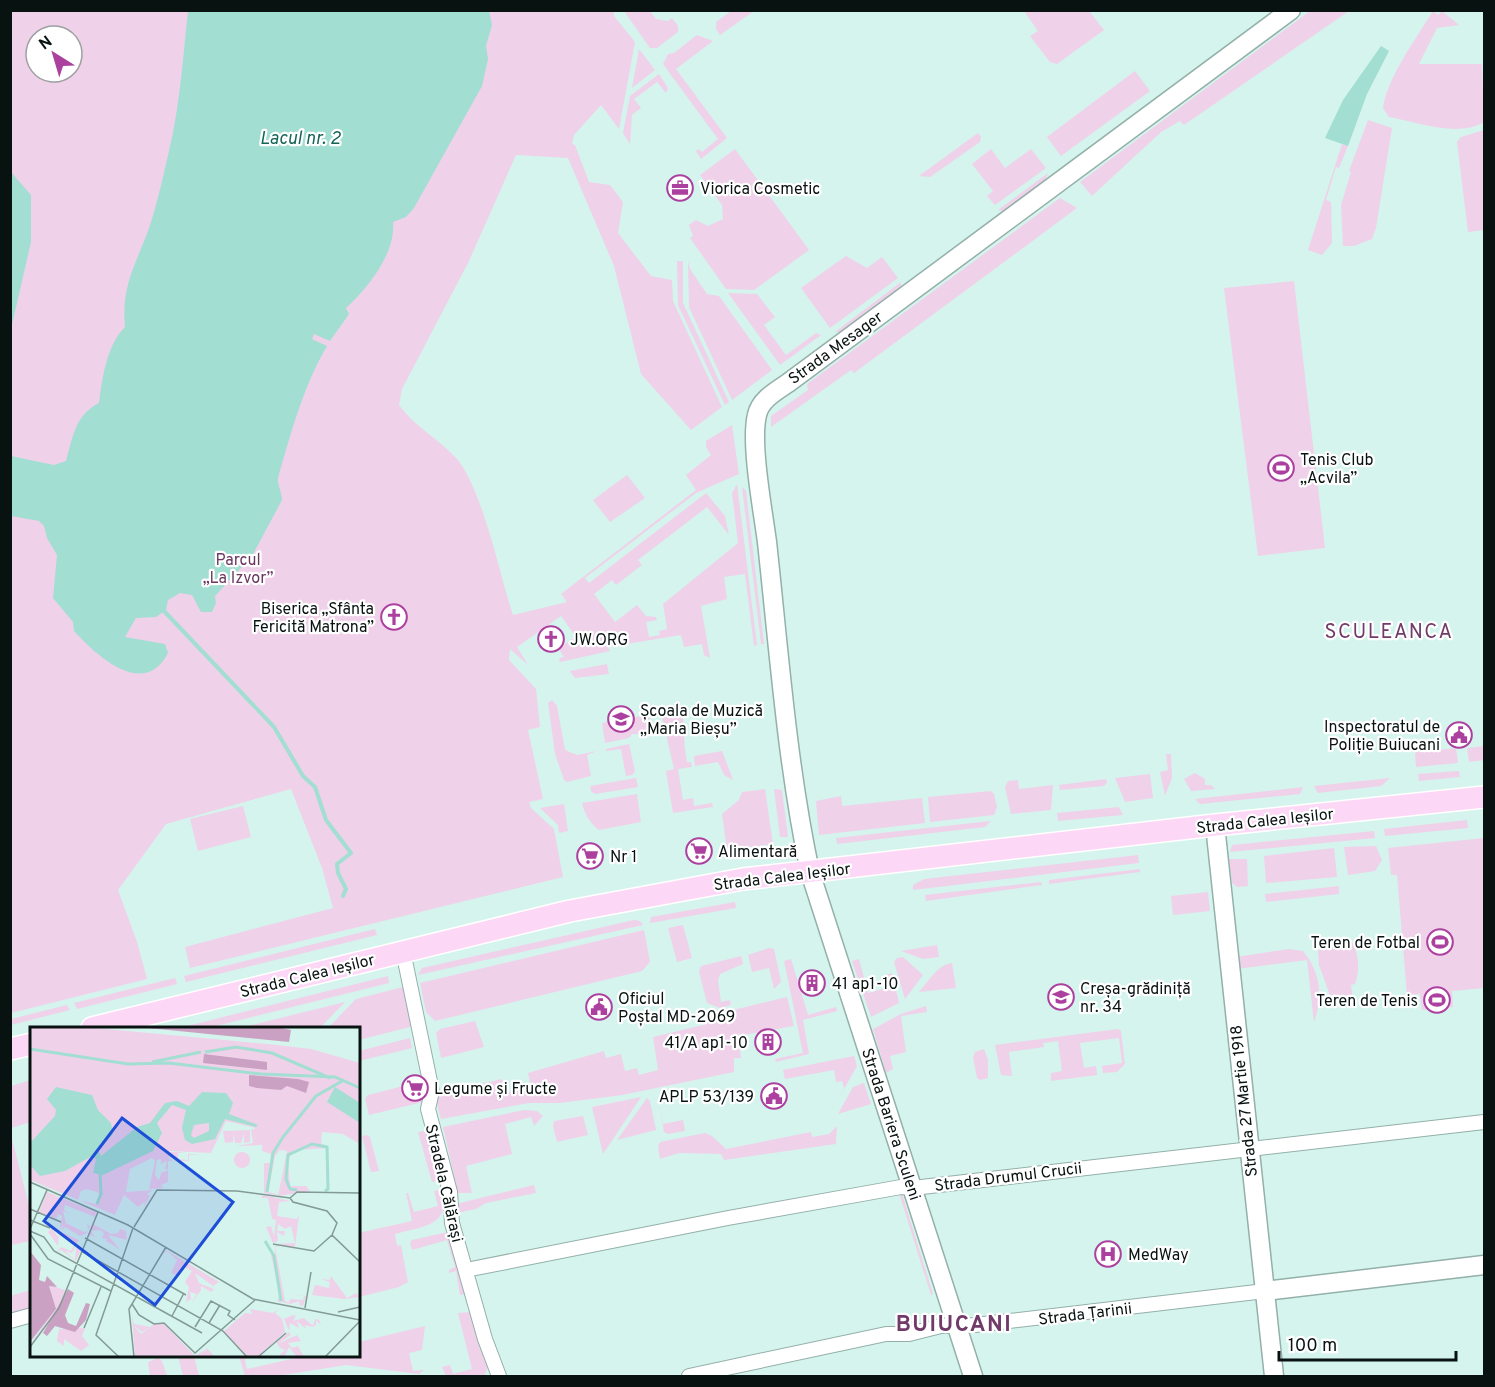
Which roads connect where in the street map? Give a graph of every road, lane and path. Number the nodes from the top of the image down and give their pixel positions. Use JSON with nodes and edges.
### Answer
{"nodes":[{"id":1,"x":1290,"y":10,"type":"edge"},
{"id":2,"x":1485,"y":797,"type":"edge"},
{"id":3,"x":1215,"y":825,"type":"junction"},
{"id":4,"x":810,"y":872,"type":"junction"},
{"id":5,"x":403,"y":951,"type":"junction"},
{"id":6,"x":100,"y":1027,"type":"edge"},
{"id":7,"x":30,"y":1044,"type":"edge"},
{"id":8,"x":10,"y":1049,"type":"edge"},
{"id":9,"x":1485,"y":1122,"type":"edge"},
{"id":10,"x":1248,"y":1148,"type":"junction"},
{"id":11,"x":914,"y":1188,"type":"junction"},
{"id":12,"x":1485,"y":1265,"type":"edge"},
{"id":13,"x":465,"y":1270,"type":"junction"},
{"id":14,"x":1265,"y":1291,"type":"junction"},
{"id":15,"x":30,"y":1316,"type":"edge"},
{"id":16,"x":10,"y":1321,"type":"edge"},
{"id":17,"x":958,"y":1326,"type":"junction"},
{"id":18,"x":499,"y":1377,"type":"edge"},
{"id":19,"x":689,"y":1377,"type":"edge"},
{"id":20,"x":973,"y":1377,"type":"edge"},
{"id":21,"x":1274,"y":1377,"type":"edge"}],
"edges":[{"from":1,"to":4,"type":"street","name":"Strada Mesager"},
{"from":2,"to":3,"type":"main road","name":"Strada Calea Ieșilor"},
{"from":3,"to":4,"type":"main road","name":"Strada Calea Ieșilor"},
{"from":3,"to":10,"type":"street","name":"Strada 27 Martie 1918"},
{"from":4,"to":5,"type":"main road","name":"Strada Calea Ieșilor"},
{"from":4,"to":11,"type":"street","name":"Strada Bariera Sculeni"},
{"from":5,"to":6,"type":"main road","name":"Strada Calea Ieșilor"},
{"from":5,"to":13,"type":"street","name":"Stradela Călărași"},
{"from":7,"to":8,"type":"main road"},
{"from":9,"to":10,"type":"street","name":"Strada Drumul Crucii"},
{"from":10,"to":11,"type":"street","name":"Strada Drumul Crucii"},
{"from":10,"to":14,"type":"street","name":"Strada 27 Martie 1918"},
{"from":11,"to":13,"type":"street","name":"Strada Drumul Crucii"},
{"from":11,"to":17,"type":"street","name":"Strada Bariera Sculeni"},
{"from":12,"to":14,"type":"street","name":"Strada Țarinii"},
{"from":13,"to":18,"type":"street","name":"Stradela Călărași"},
{"from":14,"to":17,"type":"street","name":"Strada Țarinii"},
{"from":14,"to":21,"type":"street","name":"Strada 27 Martie 1918"},
{"from":15,"to":16,"type":"street"},
{"from":17,"to":19,"type":"street","name":"Strada Țarinii"},
{"from":17,"to":20,"type":"street","name":"Strada Bariera Sculeni"}]}
